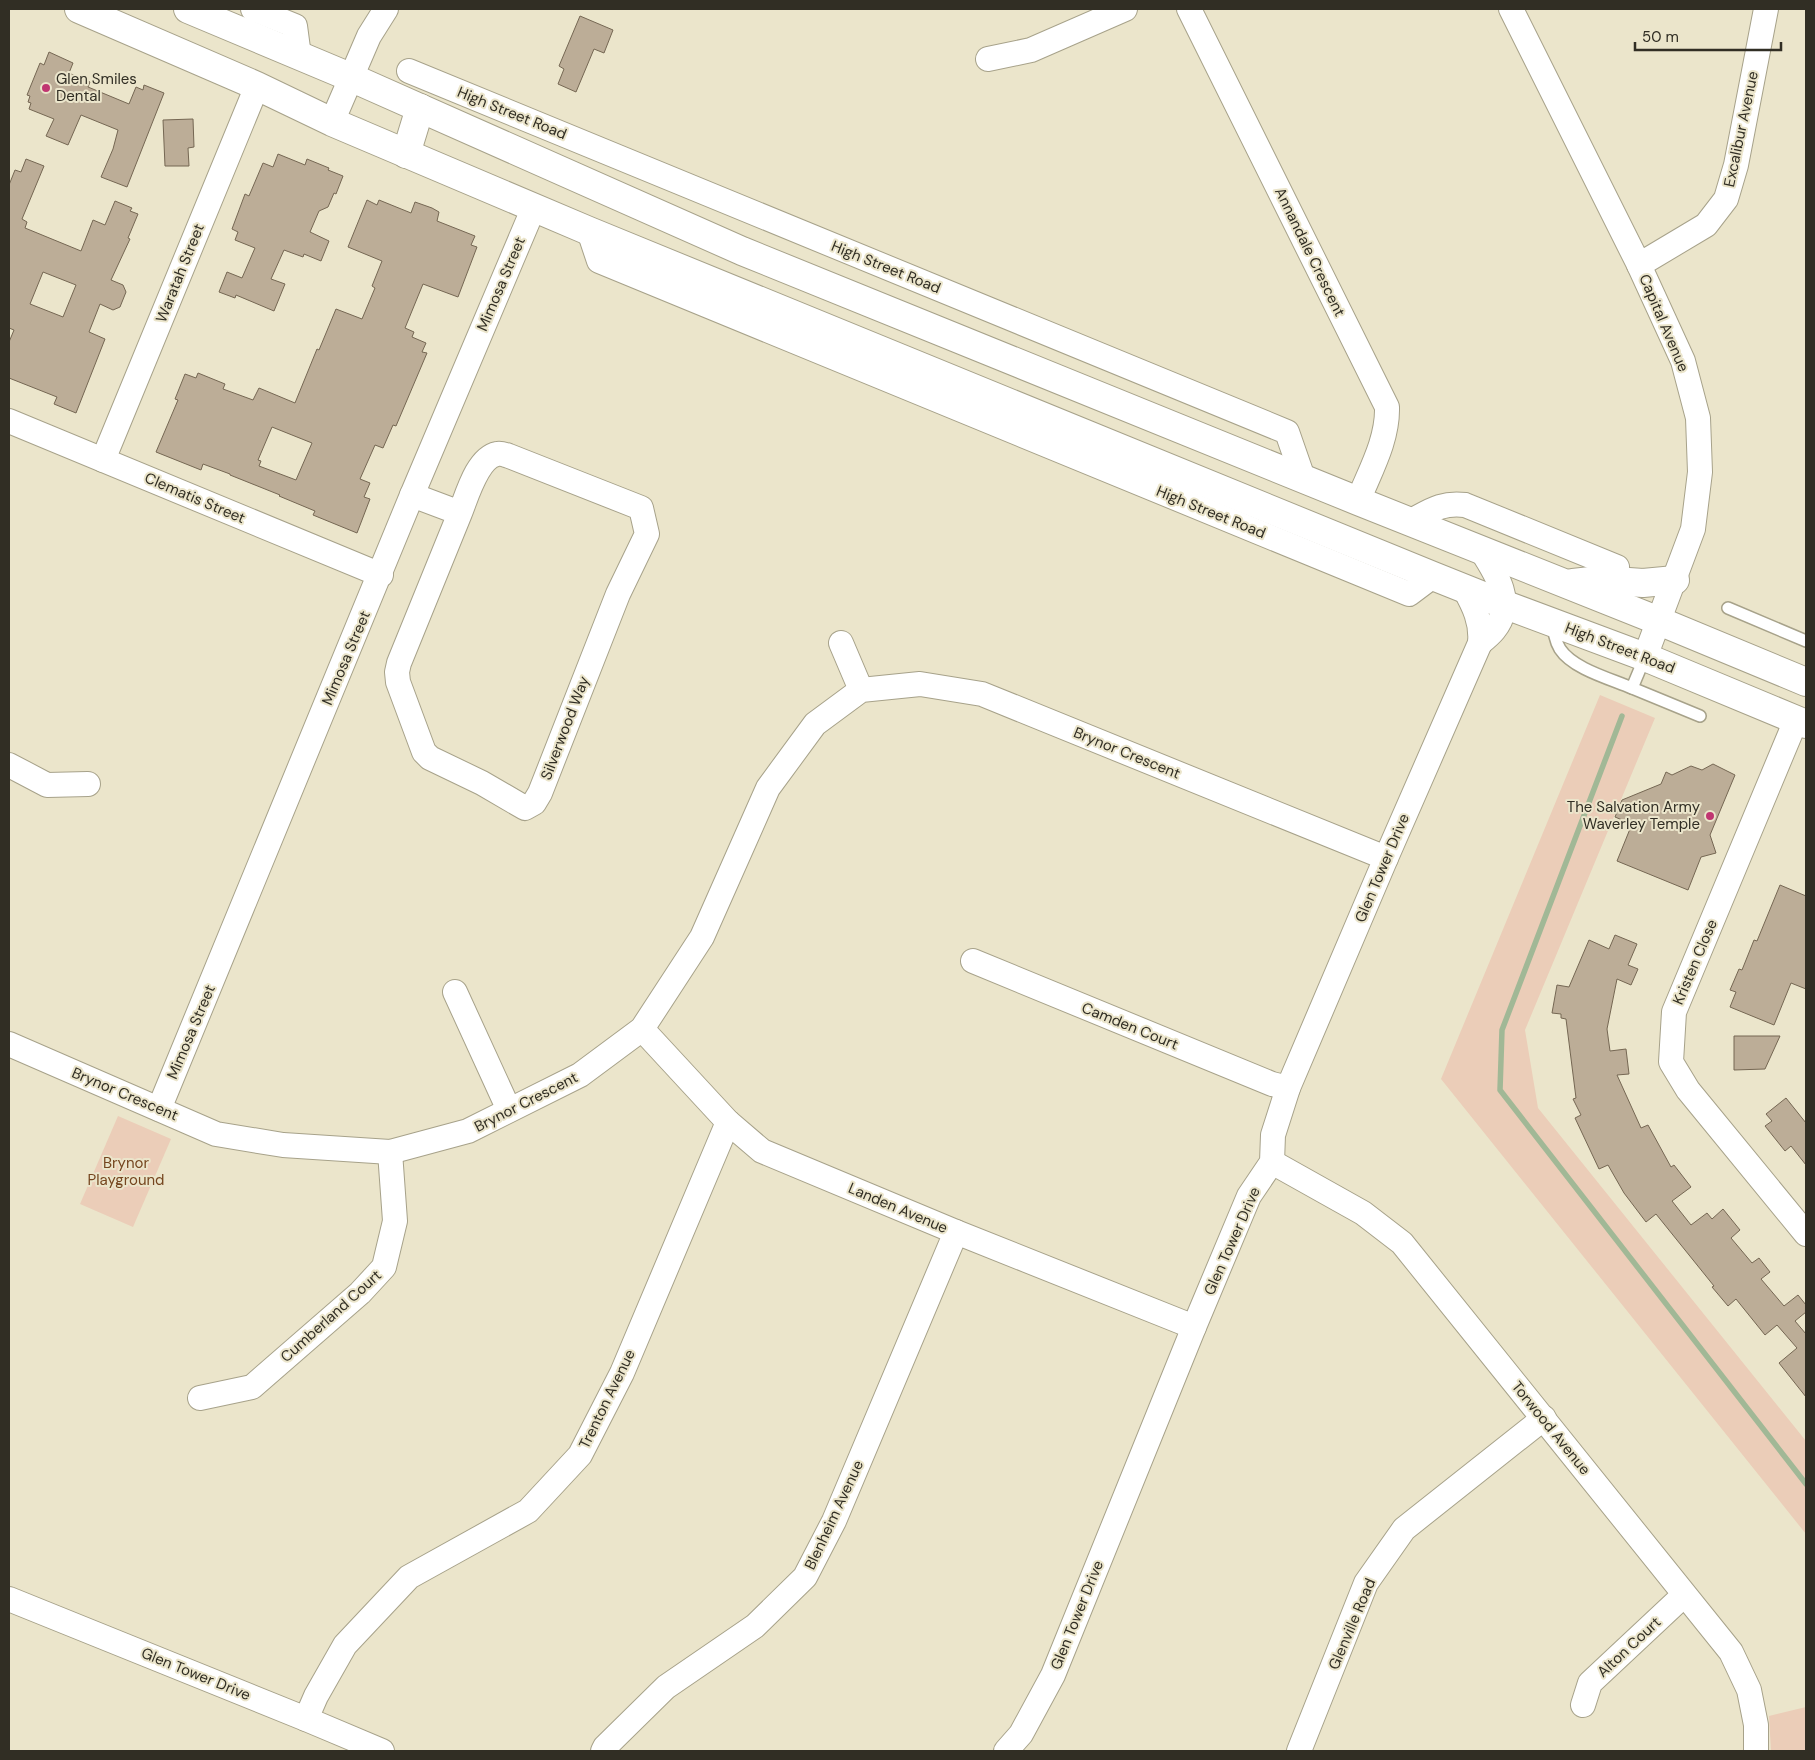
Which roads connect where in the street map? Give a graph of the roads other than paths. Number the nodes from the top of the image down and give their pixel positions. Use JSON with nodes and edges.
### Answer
{"nodes":[{"id":1,"x":79,"y":9,"type":"edge"},
{"id":2,"x":188,"y":9,"type":"edge"},
{"id":3,"x":253,"y":9,"type":"edge"},
{"id":4,"x":386,"y":9,"type":"edge"},
{"id":5,"x":1125,"y":9,"type":"edge"},
{"id":6,"x":1188,"y":9,"type":"edge"},
{"id":7,"x":1511,"y":9,"type":"edge"},
{"id":8,"x":1766,"y":9,"type":"edge"},
{"id":9,"x":299,"y":56,"type":"junction"},
{"id":10,"x":988,"y":59,"type":"dead end"},
{"id":11,"x":409,"y":71,"type":"dead end"},
{"id":12,"x":350,"y":77,"type":"junction"},
{"id":13,"x":440,"y":84,"type":"junction"},
{"id":14,"x":257,"y":86,"type":"junction"},
{"id":15,"x":420,"y":108,"type":"junction"},
{"id":16,"x":332,"y":122,"type":"junction"},
{"id":17,"x":406,"y":154,"type":"junction"},
{"id":18,"x":534,"y":207,"type":"junction"},
{"id":19,"x":1639,"y":265,"type":"junction"},
{"id":20,"x":9,"y":421,"type":"edge"},
{"id":21,"x":103,"y":460,"type":"junction"},
{"id":22,"x":1303,"y":478,"type":"junction"},
{"id":23,"x":412,"y":495,"type":"junction"},
{"id":24,"x":1358,"y":501,"type":"junction"},
{"id":25,"x":460,"y":513,"type":"junction"},
{"id":26,"x":1411,"y":521,"type":"junction"},
{"id":27,"x":1481,"y":550,"type":"junction"},
{"id":28,"x":1574,"y":550,"type":"junction"},
{"id":29,"x":1617,"y":567,"type":"dead end"},
{"id":30,"x":380,"y":575,"type":"junction"},
{"id":31,"x":1674,"y":580,"type":"junction"},
{"id":32,"x":1564,"y":582,"type":"junction"},
{"id":33,"x":1464,"y":588,"type":"junction"},
{"id":34,"x":1503,"y":604,"type":"junction"},
{"id":35,"x":1728,"y":608,"type":"dead end"},
{"id":36,"x":1659,"y":621,"type":"junction"},
{"id":37,"x":1553,"y":622,"type":"junction"},
{"id":38,"x":1806,"y":642,"type":"edge"},
{"id":39,"x":841,"y":643,"type":"dead end"},
{"id":40,"x":1480,"y":644,"type":"junction"},
{"id":41,"x":1645,"y":657,"type":"junction"},
{"id":42,"x":1804,"y":680,"type":"edge"},
{"id":43,"x":1632,"y":688,"type":"junction"},
{"id":44,"x":861,"y":690,"type":"junction"},
{"id":45,"x":1700,"y":716,"type":"dead end"},
{"id":46,"x":1801,"y":722,"type":"edge"},
{"id":47,"x":9,"y":765,"type":"edge"},
{"id":48,"x":88,"y":784,"type":"dead end"},
{"id":49,"x":1386,"y":858,"type":"junction"},
{"id":50,"x":973,"y":961,"type":"dead end"},
{"id":51,"x":455,"y":992,"type":"dead end"},
{"id":52,"x":642,"y":1029,"type":"junction"},
{"id":53,"x":9,"y":1044,"type":"edge"},
{"id":54,"x":1288,"y":1088,"type":"junction"},
{"id":55,"x":159,"y":1109,"type":"junction"},
{"id":56,"x":509,"y":1110,"type":"junction"},
{"id":57,"x":728,"y":1122,"type":"junction"},
{"id":58,"x":390,"y":1152,"type":"junction"},
{"id":59,"x":1272,"y":1162,"type":"junction"},
{"id":60,"x":1802,"y":1221,"type":"edge"},
{"id":61,"x":956,"y":1232,"type":"junction"},
{"id":62,"x":1194,"y":1327,"type":"junction"},
{"id":63,"x":200,"y":1398,"type":"dead end"},
{"id":64,"x":1544,"y":1418,"type":"junction"},
{"id":65,"x":1684,"y":1596,"type":"junction"},
{"id":66,"x":9,"y":1598,"type":"edge"},
{"id":67,"x":1583,"y":1705,"type":"dead end"},
{"id":68,"x":306,"y":1719,"type":"junction"},
{"id":69,"x":382,"y":1751,"type":"edge"},
{"id":70,"x":603,"y":1751,"type":"edge"},
{"id":71,"x":1006,"y":1751,"type":"edge"},
{"id":72,"x":1299,"y":1751,"type":"edge"},
{"id":73,"x":1756,"y":1751,"type":"edge"}],
"edges":[{"from":1,"to":14,"type":"main road","name":"High Street Road"},
{"from":2,"to":9,"type":"main road","name":"High Street Road"},
{"from":3,"to":9,"type":"street"},
{"from":4,"to":12,"type":"street"},
{"from":5,"to":10,"type":"street"},
{"from":6,"to":24,"type":"street","name":"Annandale Crescent"},
{"from":7,"to":19,"type":"street","name":"Capital Avenue"},
{"from":8,"to":19,"type":"street","name":"Excalibur Avenue"},
{"from":9,"to":12,"type":"main road","name":"High Street Road"},
{"from":11,"to":13,"type":"street","name":"High Street Road"},
{"from":12,"to":15,"type":"main road","name":"High Street Road"},
{"from":12,"to":16,"type":"street"},
{"from":13,"to":15,"type":"street","name":"High Street Road"},
{"from":13,"to":22,"type":"street","name":"High Street Road"},
{"from":14,"to":16,"type":"main road","name":"High Street Road"},
{"from":14,"to":21,"type":"street","name":"Waratah Street"},
{"from":15,"to":17,"type":"main road"},
{"from":15,"to":22,"type":"main road","name":"High Street Road"},
{"from":16,"to":17,"type":"main road","name":"High Street Road"},
{"from":17,"to":18,"type":"main road","name":"High Street Road"},
{"from":18,"to":23,"type":"street","name":"Mimosa Street"},
{"from":18,"to":33,"type":"main road","name":"High Street Road"},
{"from":19,"to":31,"type":"street","name":"Capital Avenue"},
{"from":20,"to":21,"type":"street","name":"Clematis Street"},
{"from":21,"to":30,"type":"street","name":"Clematis Street"},
{"from":22,"to":24,"type":"main road","name":"High Street Road"},
{"from":23,"to":25,"type":"street"},
{"from":23,"to":30,"type":"street","name":"Mimosa Street"},
{"from":24,"to":26,"type":"main road","name":"High Street Road"},
{"from":25,"to":25,"type":"street","name":"Silverwood Way"},
{"from":26,"to":27,"type":"main road","name":"High Street Road"},
{"from":26,"to":28,"type":"street"},
{"from":27,"to":32,"type":"main road","name":"High Street Road"},
{"from":27,"to":34,"type":"street"},
{"from":28,"to":29,"type":"street"},
{"from":28,"to":32,"type":"street"},
{"from":30,"to":55,"type":"street","name":"Mimosa Street"},
{"from":31,"to":32,"type":"main road"},
{"from":31,"to":36,"type":"street","name":"Capital Avenue"},
{"from":32,"to":36,"type":"main road","name":"High Street Road"},
{"from":33,"to":34,"type":"main road","name":"High Street Road"},
{"from":33,"to":40,"type":"street","name":"Glen Tower Drive"},
{"from":34,"to":37,"type":"main road","name":"High Street Road"},
{"from":34,"to":40,"type":"street","name":"Glen Tower Drive"},
{"from":35,"to":38,"type":"lane"},
{"from":36,"to":41,"type":"street","name":"Capital Avenue"},
{"from":36,"to":42,"type":"main road","name":"High Street Road"},
{"from":37,"to":41,"type":"main road","name":"High Street Road"},
{"from":37,"to":43,"type":"lane"},
{"from":39,"to":44,"type":"street"},
{"from":40,"to":49,"type":"street","name":"Glen Tower Drive"},
{"from":41,"to":43,"type":"lane"},
{"from":41,"to":46,"type":"main road","name":"High Street Road"},
{"from":43,"to":45,"type":"lane"},
{"from":44,"to":49,"type":"street","name":"Brynor Crescent"},
{"from":44,"to":52,"type":"street","name":"Brynor Crescent"},
{"from":46,"to":60,"type":"street","name":"Kristen Close"},
{"from":47,"to":48,"type":"street"},
{"from":49,"to":54,"type":"street","name":"Glen Tower Drive"},
{"from":50,"to":54,"type":"street","name":"Camden Court"},
{"from":51,"to":56,"type":"street"},
{"from":52,"to":56,"type":"street","name":"Brynor Crescent"},
{"from":52,"to":57,"type":"street","name":"Landen Avenue"},
{"from":53,"to":55,"type":"street","name":"Brynor Crescent"},
{"from":54,"to":59,"type":"street","name":"Glen Tower Drive"},
{"from":55,"to":58,"type":"street","name":"Brynor Crescent"},
{"from":56,"to":58,"type":"street","name":"Brynor Crescent"},
{"from":57,"to":61,"type":"street","name":"Landen Avenue"},
{"from":57,"to":68,"type":"street","name":"Trenton Avenue"},
{"from":58,"to":63,"type":"street","name":"Cumberland Court"},
{"from":59,"to":62,"type":"street","name":"Glen Tower Drive"},
{"from":59,"to":64,"type":"street","name":"Torwood Avenue"},
{"from":61,"to":62,"type":"street","name":"Landen Avenue"},
{"from":61,"to":70,"type":"street","name":"Blenheim Avenue"},
{"from":62,"to":71,"type":"street","name":"Glen Tower Drive"},
{"from":64,"to":65,"type":"street","name":"Torwood Avenue"},
{"from":64,"to":72,"type":"street","name":"Glenville Road"},
{"from":65,"to":67,"type":"street","name":"Alton Court"},
{"from":65,"to":73,"type":"street","name":"Torwood Avenue"},
{"from":66,"to":68,"type":"street","name":"Glen Tower Drive"},
{"from":68,"to":69,"type":"street","name":"Glen Tower Drive"}]}
